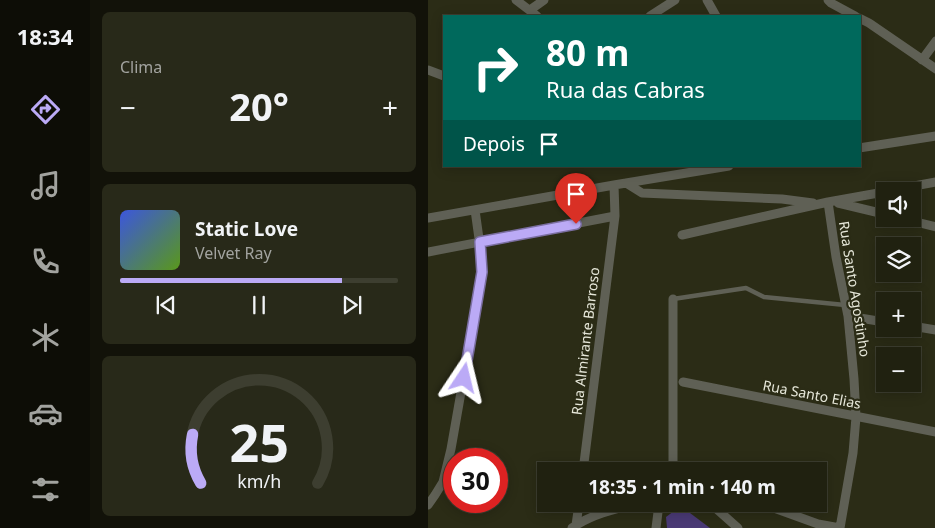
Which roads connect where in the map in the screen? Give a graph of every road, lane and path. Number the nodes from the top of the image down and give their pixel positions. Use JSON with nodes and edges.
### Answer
{"nodes":[{"id":1,"x":516,"y":0,"type":"edge"},
{"id":2,"x":544,"y":0,"type":"edge"},
{"id":3,"x":676,"y":0,"type":"edge"},
{"id":4,"x":707,"y":0,"type":"edge"},
{"id":5,"x":828,"y":0,"type":"edge"},
{"id":6,"x":534,"y":13,"type":"edge"},
{"id":7,"x":652,"y":15,"type":"edge"},
{"id":8,"x":715,"y":15,"type":"edge"},
{"id":9,"x":853,"y":15,"type":"edge"},
{"id":10,"x":861,"y":19,"type":"edge"},
{"id":11,"x":936,"y":41,"type":"edge"},
{"id":12,"x":922,"y":60,"type":"junction"},
{"id":13,"x":936,"y":69,"type":"edge"},
{"id":14,"x":428,"y":70,"type":"edge"},
{"id":15,"x":443,"y":76,"type":"edge"},
{"id":16,"x":936,"y":136,"type":"edge"},
{"id":17,"x":861,"y":148,"type":"edge"},
{"id":18,"x":723,"y":167,"type":"edge"},
{"id":19,"x":936,"y":182,"type":"edge"},
{"id":20,"x":626,"y":183,"type":"junction"},
{"id":21,"x":614,"y":185,"type":"junction"},
{"id":22,"x":921,"y":185,"type":"edge"},
{"id":23,"x":876,"y":194,"type":"edge"},
{"id":24,"x":827,"y":203,"type":"junction"},
{"id":25,"x":475,"y":210,"type":"junction"},
{"id":26,"x":876,"y":212,"type":"edge"},
{"id":27,"x":614,"y":216,"type":"junction"},
{"id":28,"x":428,"y":218,"type":"edge"},
{"id":29,"x":921,"y":223,"type":"edge"},
{"id":30,"x":936,"y":226,"type":"edge"},
{"id":31,"x":682,"y":235,"type":"dead end"},
{"id":32,"x":480,"y":242,"type":"junction"},
{"id":33,"x":428,"y":252,"type":"edge"},
{"id":34,"x":673,"y":299,"type":"joint"},
{"id":35,"x":846,"y":305,"type":"junction"},
{"id":36,"x":848,"y":316,"type":"junction"},
{"id":37,"x":876,"y":321,"type":"edge"},
{"id":38,"x":921,"y":328,"type":"edge"},
{"id":39,"x":936,"y":330,"type":"edge"},
{"id":40,"x":683,"y":382,"type":"dead end"},
{"id":41,"x":856,"y":417,"type":"junction"},
{"id":42,"x":936,"y":432,"type":"edge"},
{"id":43,"x":584,"y":462,"type":"edge"},
{"id":44,"x":673,"y":462,"type":"edge"},
{"id":45,"x":428,"y":505,"type":"edge"},
{"id":46,"x":577,"y":512,"type":"edge"},
{"id":47,"x":605,"y":512,"type":"edge"},
{"id":48,"x":658,"y":512,"type":"edge"},
{"id":49,"x":720,"y":512,"type":"edge"},
{"id":50,"x":786,"y":512,"type":"edge"},
{"id":51,"x":574,"y":526,"type":"edge"},
{"id":52,"x":656,"y":528,"type":"edge"},
{"id":53,"x":738,"y":528,"type":"edge"},
{"id":54,"x":840,"y":528,"type":"edge"}],
"edges":[{"from":1,"to":6,"type":"street"},
{"from":2,"to":6,"type":"street"},
{"from":3,"to":7,"type":"street"},
{"from":4,"to":8,"type":"street"},
{"from":5,"to":9,"type":"street"},
{"from":10,"to":12,"type":"street"},
{"from":11,"to":12,"type":"street"},
{"from":12,"to":13,"type":"street"},
{"from":14,"to":15,"type":"street"},
{"from":16,"to":17,"type":"street"},
{"from":18,"to":20,"type":"street"},
{"from":19,"to":22,"type":"street"},
{"from":20,"to":21,"type":"street"},
{"from":20,"to":24,"type":"street"},
{"from":21,"to":25,"type":"street"},
{"from":21,"to":27,"type":"street","name":"Rua Almirante Barroso"},
{"from":23,"to":24,"type":"street"},
{"from":24,"to":26,"type":"street"},
{"from":24,"to":31,"type":"street"},
{"from":24,"to":35,"type":"street","name":"Rua Santo Agostinho"},
{"from":25,"to":28,"type":"street"},
{"from":25,"to":32,"type":"street"},
{"from":27,"to":32,"type":"street"},
{"from":27,"to":43,"type":"street","name":"Rua Almirante Barroso"},
{"from":29,"to":30,"type":"street"},
{"from":32,"to":33,"type":"street"},
{"from":32,"to":45,"type":"street"},
{"from":34,"to":35,"type":"lane"},
{"from":34,"to":44,"type":"street"},
{"from":35,"to":36,"type":"street","name":"Rua Santo Agostinho"},
{"from":36,"to":37,"type":"street"},
{"from":36,"to":41,"type":"street","name":"Rua Santo Agostinho"},
{"from":38,"to":39,"type":"street"},
{"from":40,"to":41,"type":"street","name":"Rua Santo Elias"},
{"from":41,"to":42,"type":"street","name":"Rua Santo Elias"},
{"from":41,"to":54,"type":"street","name":"Rua Santo Agostinho"},
{"from":46,"to":51,"type":"street"},
{"from":47,"to":51,"type":"street"},
{"from":48,"to":52,"type":"street"},
{"from":49,"to":53,"type":"street"},
{"from":50,"to":54,"type":"street"}]}
